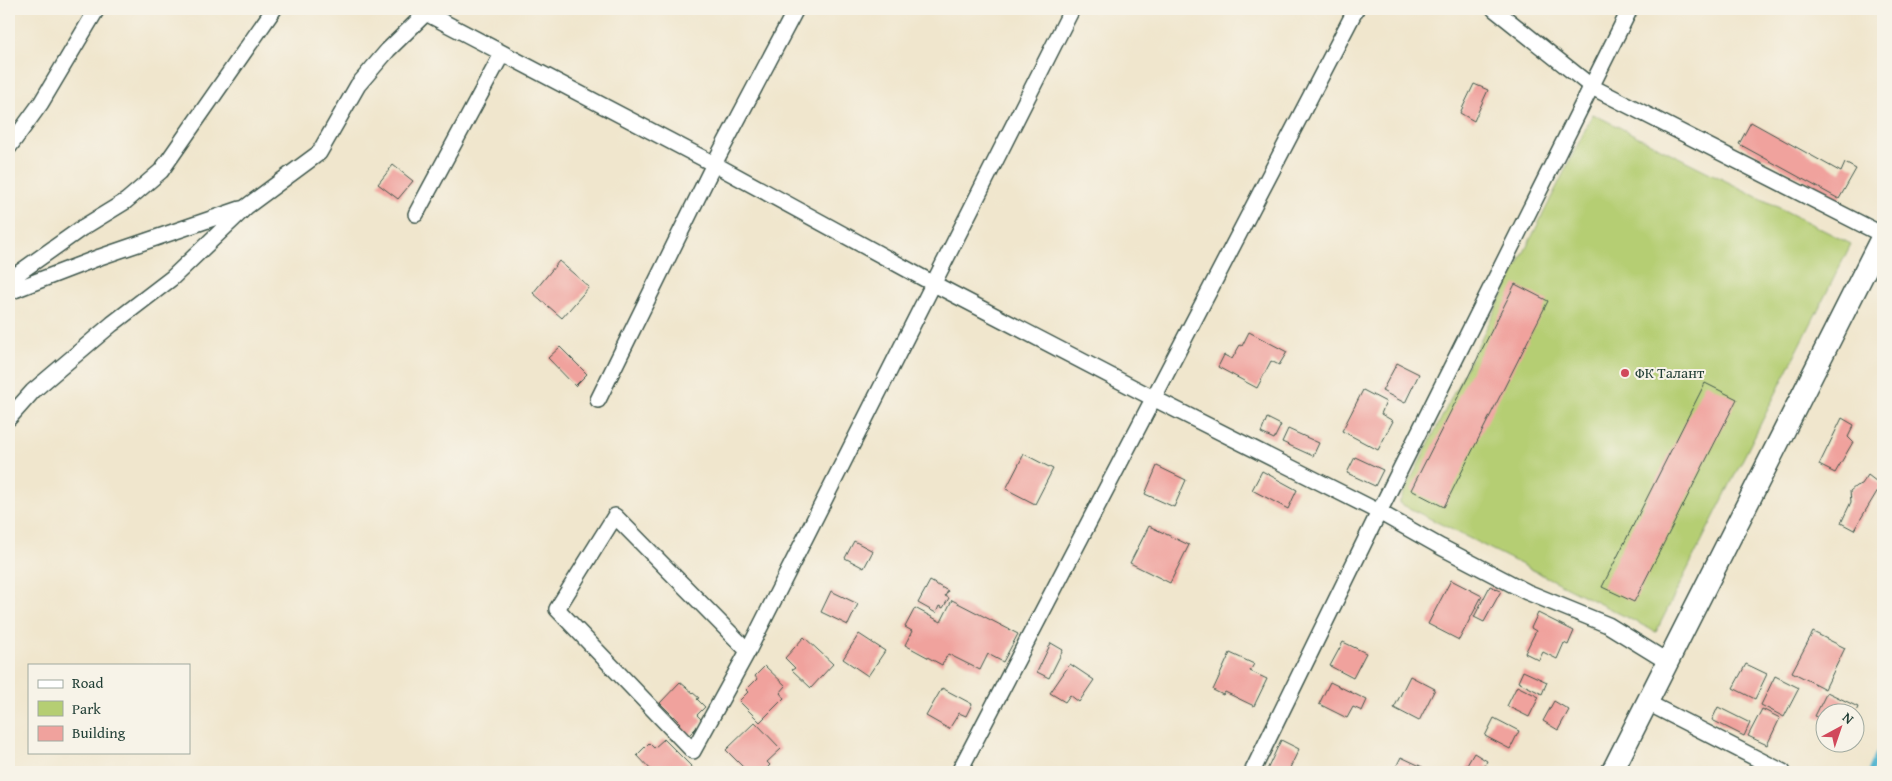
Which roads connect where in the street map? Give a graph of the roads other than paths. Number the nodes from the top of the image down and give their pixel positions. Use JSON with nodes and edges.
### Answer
{"nodes":[{"id":1,"x":97,"y":9,"type":"edge"},
{"id":2,"x":274,"y":9,"type":"edge"},
{"id":3,"x":796,"y":9,"type":"edge"},
{"id":4,"x":1072,"y":9,"type":"edge"},
{"id":5,"x":1356,"y":9,"type":"edge"},
{"id":6,"x":1494,"y":9,"type":"edge"},
{"id":7,"x":1630,"y":9,"type":"edge"},
{"id":8,"x":428,"y":11,"type":"edge"},
{"id":9,"x":502,"y":54,"type":"junction"},
{"id":10,"x":1592,"y":87,"type":"junction"},
{"id":11,"x":9,"y":147,"type":"edge"},
{"id":12,"x":714,"y":164,"type":"junction"},
{"id":13,"x":246,"y":206,"type":"junction"},
{"id":14,"x":416,"y":214,"type":"dead end"},
{"id":15,"x":1883,"y":235,"type":"edge"},
{"id":16,"x":934,"y":284,"type":"junction"},
{"id":17,"x":13,"y":290,"type":"edge"},
{"id":18,"x":1153,"y":398,"type":"junction"},
{"id":19,"x":598,"y":400,"type":"dead end"},
{"id":20,"x":9,"y":418,"type":"edge"},
{"id":21,"x":1379,"y":512,"type":"junction"},
{"id":22,"x":748,"y":651,"type":"junction"},
{"id":23,"x":1668,"y":662,"type":"junction"},
{"id":24,"x":1648,"y":703,"type":"junction"},
{"id":25,"x":961,"y":768,"type":"dead end"},
{"id":26,"x":1252,"y":772,"type":"edge"},
{"id":27,"x":1612,"y":772,"type":"edge"},
{"id":28,"x":1784,"y":772,"type":"edge"}],
"edges":[{"from":1,"to":11,"type":"street"},
{"from":2,"to":17,"type":"street"},
{"from":3,"to":12,"type":"street"},
{"from":4,"to":16,"type":"street"},
{"from":5,"to":18,"type":"street"},
{"from":6,"to":10,"type":"street"},
{"from":7,"to":10,"type":"street"},
{"from":8,"to":9,"type":"street"},
{"from":8,"to":13,"type":"street"},
{"from":9,"to":12,"type":"street"},
{"from":9,"to":14,"type":"street"},
{"from":10,"to":15,"type":"street"},
{"from":10,"to":21,"type":"street"},
{"from":12,"to":16,"type":"street"},
{"from":12,"to":19,"type":"street"},
{"from":13,"to":17,"type":"street"},
{"from":13,"to":20,"type":"street"},
{"from":15,"to":23,"type":"main road"},
{"from":16,"to":18,"type":"street"},
{"from":16,"to":22,"type":"street"},
{"from":18,"to":21,"type":"street"},
{"from":18,"to":25,"type":"street"},
{"from":21,"to":23,"type":"street"},
{"from":21,"to":26,"type":"street"},
{"from":22,"to":22,"type":"street"},
{"from":23,"to":24,"type":"main road"},
{"from":24,"to":27,"type":"main road"},
{"from":24,"to":28,"type":"street"}]}
